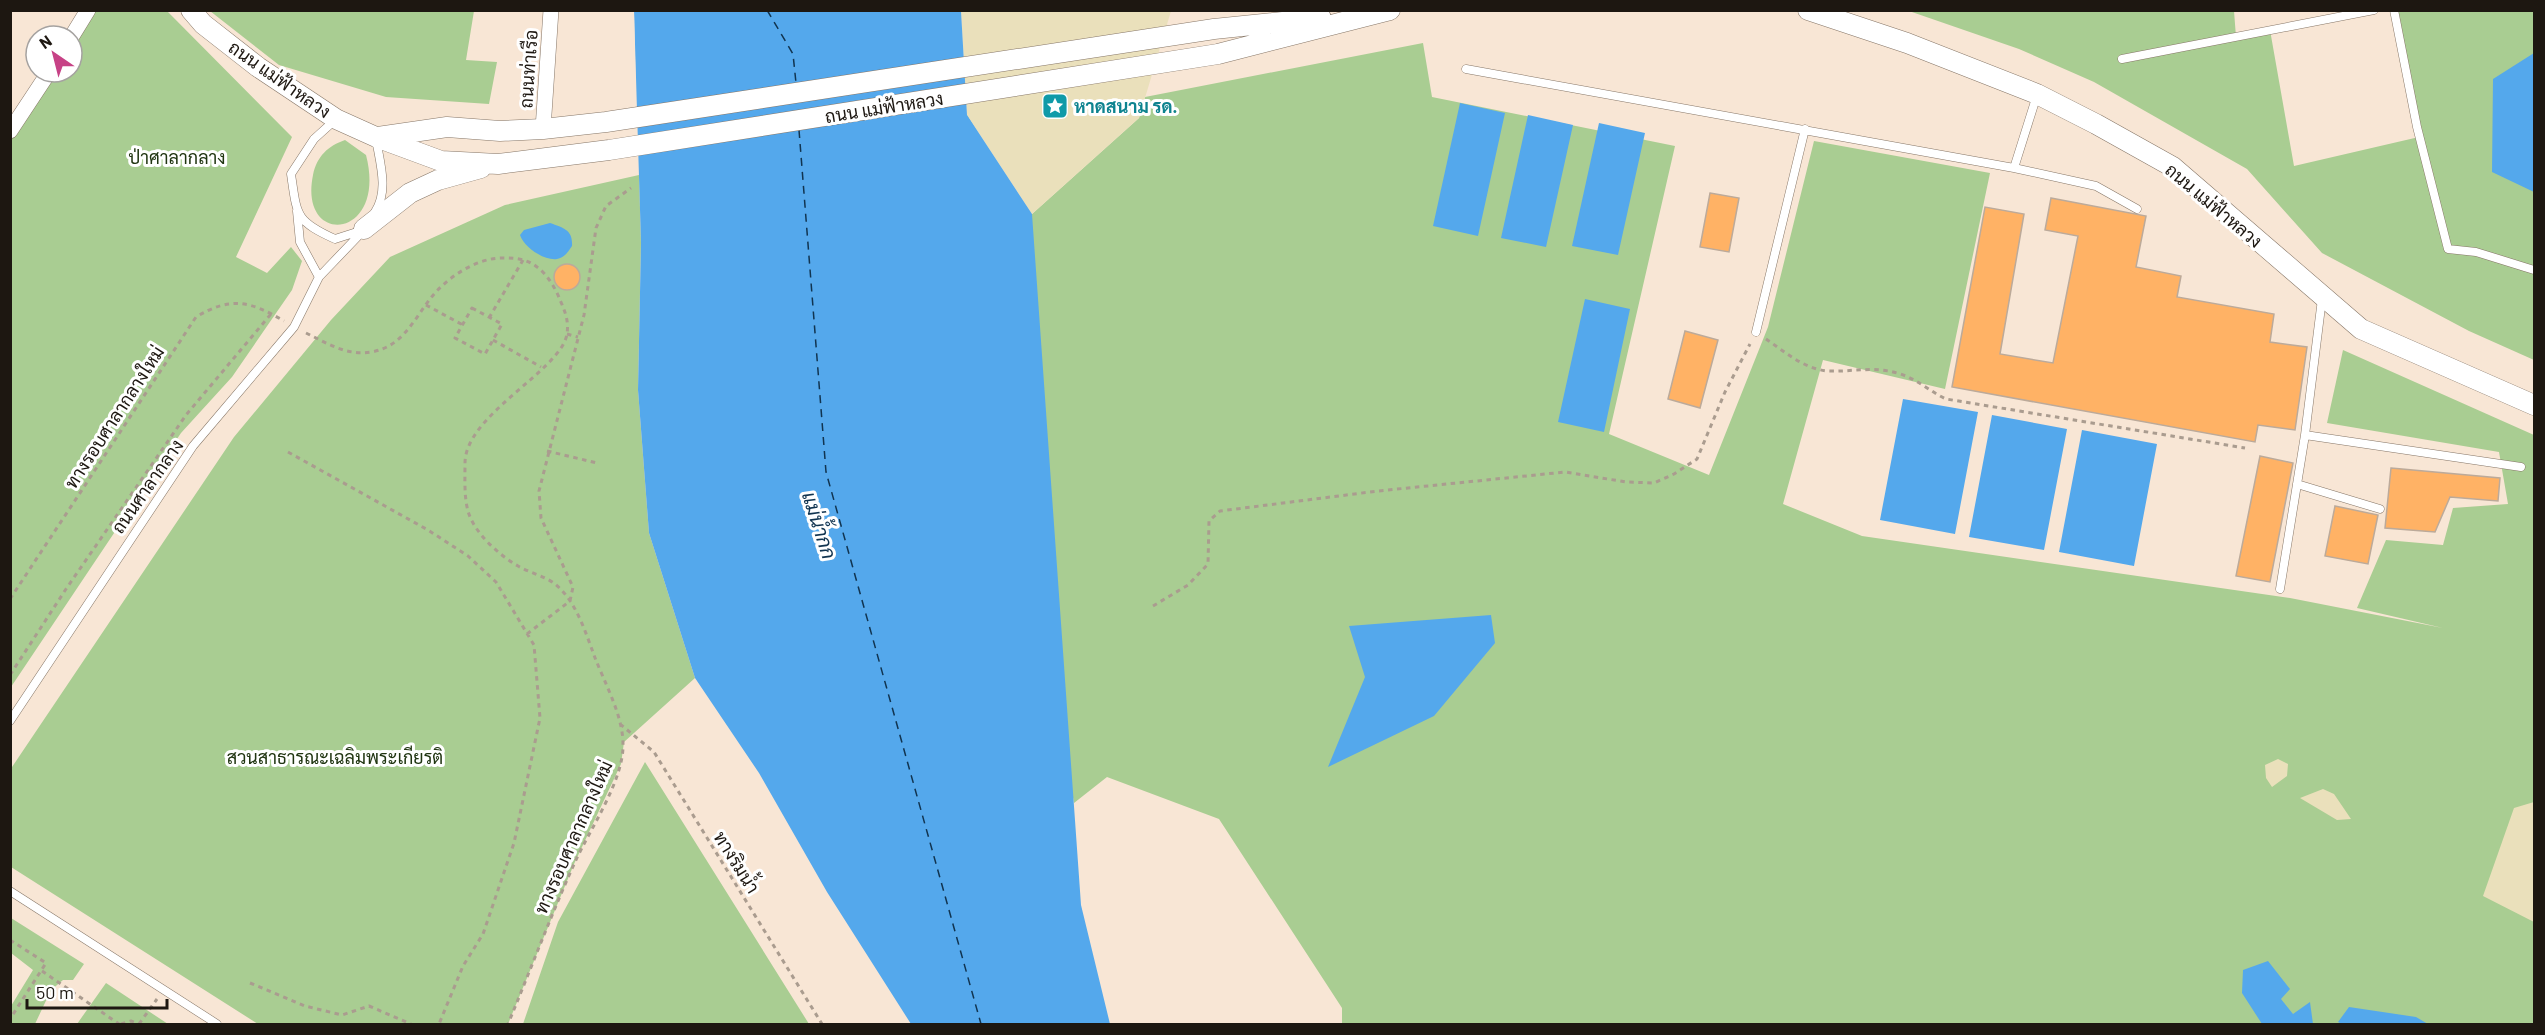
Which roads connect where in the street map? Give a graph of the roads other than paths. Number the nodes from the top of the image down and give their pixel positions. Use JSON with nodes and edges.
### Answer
{"nodes":[{"id":1,"x":88,"y":10,"type":"edge"},
{"id":2,"x":191,"y":10,"type":"edge"},
{"id":3,"x":551,"y":10,"type":"edge"},
{"id":4,"x":1390,"y":10,"type":"edge"},
{"id":5,"x":1808,"y":10,"type":"edge"},
{"id":6,"x":2374,"y":10,"type":"edge"},
{"id":7,"x":2394,"y":10,"type":"edge"},
{"id":8,"x":79,"y":24,"type":"edge"},
{"id":9,"x":2122,"y":59,"type":"dead end"},
{"id":10,"x":1466,"y":69,"type":"dead end"},
{"id":11,"x":41,"y":84,"type":"edge"},
{"id":12,"x":2037,"y":94,"type":"junction"},
{"id":13,"x":336,"y":119,"type":"junction"},
{"id":14,"x":543,"y":129,"type":"junction"},
{"id":15,"x":1805,"y":129,"type":"junction"},
{"id":16,"x":10,"y":131,"type":"edge"},
{"id":17,"x":376,"y":137,"type":"junction"},
{"id":18,"x":498,"y":164,"type":"junction"},
{"id":19,"x":2014,"y":168,"type":"junction"},
{"id":20,"x":2137,"y":208,"type":"dead end"},
{"id":21,"x":297,"y":211,"type":"junction"},
{"id":22,"x":364,"y":229,"type":"junction"},
{"id":23,"x":2535,"y":270,"type":"edge"},
{"id":24,"x":319,"y":277,"type":"junction"},
{"id":25,"x":2322,"y":296,"type":"junction"},
{"id":26,"x":1756,"y":332,"type":"road end"},
{"id":27,"x":2535,"y":405,"type":"edge"},
{"id":28,"x":2305,"y":435,"type":"junction"},
{"id":29,"x":2521,"y":467,"type":"dead end"},
{"id":30,"x":2297,"y":484,"type":"junction"},
{"id":31,"x":2380,"y":509,"type":"dead end"},
{"id":32,"x":2280,"y":589,"type":"dead end"},
{"id":33,"x":10,"y":721,"type":"edge"},
{"id":34,"x":10,"y":891,"type":"edge"},
{"id":35,"x":217,"y":1024,"type":"edge"}],
"edges":[{"from":1,"to":8,"type":"street"},
{"from":2,"to":13,"type":"street","name":"ถนน แม่ฟ้าหลวง"},
{"from":3,"to":14,"type":"street","name":"ถนนท่าเรือ"},
{"from":4,"to":14,"type":"street","name":"ถนน แม่ฟ้าหลวง"},
{"from":4,"to":18,"type":"street","name":"ถนน แม่ฟ้าหลวง"},
{"from":5,"to":12,"type":"street","name":"ถนน แม่ฟ้าหลวง"},
{"from":6,"to":9,"type":"lane"},
{"from":7,"to":23,"type":"lane"},
{"from":10,"to":15,"type":"lane"},
{"from":11,"to":16,"type":"street"},
{"from":12,"to":19,"type":"lane"},
{"from":12,"to":25,"type":"street","name":"ถนน แม่ฟ้าหลวง"},
{"from":13,"to":17,"type":"street","name":"ถนน แม่ฟ้าหลวง"},
{"from":13,"to":21,"type":"lane"},
{"from":14,"to":17,"type":"street","name":"ถนน แม่ฟ้าหลวง"},
{"from":15,"to":19,"type":"lane"},
{"from":15,"to":26,"type":"lane"},
{"from":17,"to":18,"type":"street","name":"ถนน แม่ฟ้าหลวง"},
{"from":17,"to":22,"type":"lane"},
{"from":18,"to":22,"type":"street"},
{"from":19,"to":20,"type":"lane"},
{"from":21,"to":22,"type":"lane"},
{"from":21,"to":24,"type":"lane"},
{"from":22,"to":24,"type":"lane","name":"ถนนศาลากลาง"},
{"from":24,"to":33,"type":"lane","name":"ถนนศาลากลาง"},
{"from":25,"to":27,"type":"street","name":"ถนน แม่ฟ้าหลวง"},
{"from":25,"to":28,"type":"lane"},
{"from":28,"to":29,"type":"lane"},
{"from":28,"to":30,"type":"lane"},
{"from":30,"to":31,"type":"lane"},
{"from":30,"to":32,"type":"lane"},
{"from":34,"to":35,"type":"lane"}]}
